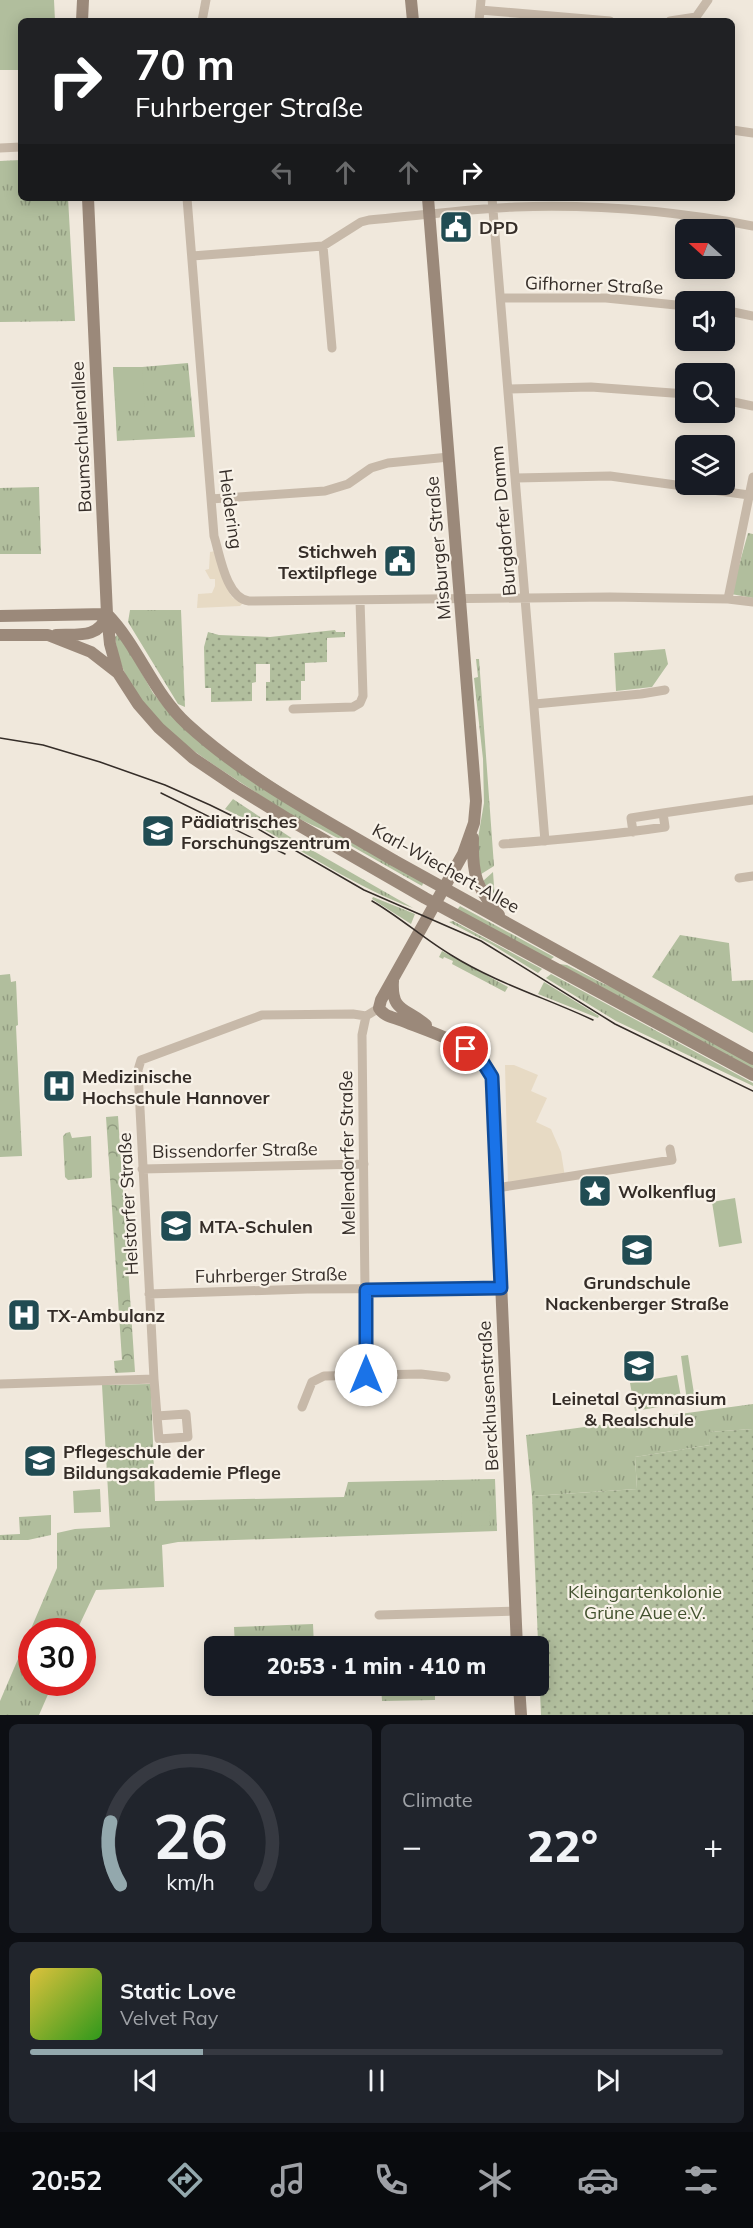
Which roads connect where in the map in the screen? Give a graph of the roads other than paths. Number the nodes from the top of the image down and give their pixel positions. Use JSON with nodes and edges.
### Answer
{"nodes":[{"id":1,"x":83,"y":0,"type":"edge"},
{"id":2,"x":206,"y":0,"type":"edge"},
{"id":3,"x":411,"y":0,"type":"edge"},
{"id":4,"x":708,"y":0,"type":"edge"},
{"id":5,"x":480,"y":5,"type":"edge"},
{"id":6,"x":82,"y":18,"type":"edge"},
{"id":7,"x":203,"y":18,"type":"edge"},
{"id":8,"x":413,"y":18,"type":"edge"},
{"id":9,"x":586,"y":18,"type":"edge"},
{"id":10,"x":690,"y":18,"type":"edge"},
{"id":11,"x":735,"y":130,"type":"edge"},
{"id":12,"x":753,"y":133,"type":"edge"},
{"id":13,"x":18,"y":147,"type":"edge"},
{"id":14,"x":0,"y":148,"type":"edge"},
{"id":15,"x":88,"y":201,"type":"edge"},
{"id":16,"x":187,"y":201,"type":"edge"},
{"id":17,"x":428,"y":201,"type":"edge"},
{"id":18,"x":492,"y":201,"type":"edge"},
{"id":19,"x":493,"y":208,"type":"junction"},
{"id":20,"x":429,"y":214,"type":"junction"},
{"id":21,"x":753,"y":226,"type":"edge"},
{"id":22,"x":323,"y":246,"type":"junction"},
{"id":23,"x":192,"y":256,"type":"junction"},
{"id":24,"x":501,"y":298,"type":"junction"},
{"id":25,"x":675,"y":305,"type":"edge"},
{"id":26,"x":735,"y":312,"type":"edge"},
{"id":27,"x":753,"y":316,"type":"edge"},
{"id":28,"x":332,"y":348,"type":"dead end"},
{"id":29,"x":509,"y":389,"type":"junction"},
{"id":30,"x":675,"y":393,"type":"edge"},
{"id":31,"x":735,"y":402,"type":"edge"},
{"id":32,"x":753,"y":406,"type":"edge"},
{"id":33,"x":449,"y":457,"type":"junction"},
{"id":34,"x":753,"y":477,"type":"edge"},
{"id":35,"x":516,"y":478,"type":"junction"},
{"id":36,"x":749,"y":495,"type":"junction"},
{"id":37,"x":211,"y":499,"type":"junction"},
{"id":38,"x":526,"y":598,"type":"junction"},
{"id":39,"x":460,"y":599,"type":"junction"},
{"id":40,"x":728,"y":599,"type":"junction"},
{"id":41,"x":360,"y":600,"type":"junction"},
{"id":42,"x":753,"y":602,"type":"edge"},
{"id":43,"x":107,"y":614,"type":"junction"},
{"id":44,"x":0,"y":615,"type":"edge"},
{"id":45,"x":0,"y":635,"type":"edge"},
{"id":46,"x":48,"y":635,"type":"junction"},
{"id":47,"x":118,"y":673,"type":"junction"},
{"id":48,"x":665,"y":690,"type":"dead end"},
{"id":49,"x":535,"y":704,"type":"junction"},
{"id":50,"x":293,"y":710,"type":"dead end"},
{"id":51,"x":753,"y":800,"type":"edge"},
{"id":52,"x":663,"y":813,"type":"junction"},
{"id":53,"x":474,"y":823,"type":"junction"},
{"id":54,"x":633,"y":832,"type":"junction"},
{"id":55,"x":545,"y":841,"type":"junction"},
{"id":56,"x":503,"y":844,"type":"dead end"},
{"id":57,"x":753,"y":876,"type":"edge"},
{"id":58,"x":739,"y":878,"type":"dead end"},
{"id":59,"x":444,"y":888,"type":"junction"},
{"id":60,"x":436,"y":904,"type":"junction"},
{"id":61,"x":504,"y":921,"type":"junction"},
{"id":62,"x":393,"y":980,"type":"junction"},
{"id":63,"x":379,"y":1008,"type":"junction"},
{"id":64,"x":366,"y":1016,"type":"junction"},
{"id":65,"x":431,"y":1031,"type":"junction"},
{"id":66,"x":753,"y":1059,"type":"edge"},
{"id":67,"x":753,"y":1075,"type":"edge"},
{"id":68,"x":670,"y":1149,"type":"dead end"},
{"id":69,"x":364,"y":1164,"type":"junction"},
{"id":70,"x":142,"y":1169,"type":"junction"},
{"id":71,"x":497,"y":1188,"type":"junction"},
{"id":72,"x":501,"y":1288,"type":"junction"},
{"id":73,"x":366,"y":1290,"type":"junction"},
{"id":74,"x":149,"y":1294,"type":"junction"},
{"id":75,"x":366,"y":1375,"type":"junction"},
{"id":76,"x":446,"y":1377,"type":"dead end"},
{"id":77,"x":154,"y":1379,"type":"junction"},
{"id":78,"x":0,"y":1384,"type":"edge"},
{"id":79,"x":302,"y":1407,"type":"dead end"},
{"id":80,"x":158,"y":1416,"type":"dead end"},
{"id":81,"x":515,"y":1611,"type":"junction"},
{"id":82,"x":379,"y":1615,"type":"dead end"},
{"id":83,"x":516,"y":1636,"type":"edge"},
{"id":84,"x":520,"y":1696,"type":"edge"},
{"id":85,"x":521,"y":1715,"type":"edge"}],
"edges":[{"from":1,"to":6,"type":"main road"},
{"from":2,"to":7,"type":"street"},
{"from":3,"to":8,"type":"main road"},
{"from":4,"to":10,"type":"street"},
{"from":5,"to":9,"type":"street"},
{"from":11,"to":12,"type":"street"},
{"from":13,"to":14,"type":"street"},
{"from":15,"to":43,"type":"main road","name":"Baumschulenallee"},
{"from":16,"to":23,"type":"street","name":"Heidering"},
{"from":17,"to":20,"type":"main road","name":"Misburger Straße"},
{"from":18,"to":19,"type":"street","name":"Burgdorfer Damm"},
{"from":19,"to":20,"type":"street"},
{"from":19,"to":21,"type":"street"},
{"from":19,"to":24,"type":"street","name":"Burgdorfer Damm"},
{"from":20,"to":22,"type":"street"},
{"from":20,"to":33,"type":"main road","name":"Misburger Straße"},
{"from":22,"to":23,"type":"street"},
{"from":22,"to":28,"type":"street"},
{"from":23,"to":37,"type":"street","name":"Heidering"},
{"from":24,"to":25,"type":"street","name":"Gifhorner Straße"},
{"from":24,"to":29,"type":"street","name":"Burgdorfer Damm"},
{"from":26,"to":27,"type":"street"},
{"from":29,"to":30,"type":"street"},
{"from":29,"to":35,"type":"street","name":"Burgdorfer Damm"},
{"from":31,"to":32,"type":"street"},
{"from":33,"to":37,"type":"street"},
{"from":33,"to":39,"type":"main road","name":"Misburger Straße"},
{"from":34,"to":36,"type":"street"},
{"from":35,"to":36,"type":"street"},
{"from":35,"to":38,"type":"street","name":"Burgdorfer Damm"},
{"from":36,"to":40,"type":"street"},
{"from":37,"to":41,"type":"street","name":"Heidering"},
{"from":38,"to":39,"type":"street","name":"Heidering"},
{"from":38,"to":40,"type":"street","name":"Heidering"},
{"from":38,"to":49,"type":"street","name":"Burgdorfer Damm"},
{"from":39,"to":41,"type":"street","name":"Heidering"},
{"from":39,"to":53,"type":"main road","name":"Misburger Straße"},
{"from":40,"to":42,"type":"street","name":"Heidering"},
{"from":41,"to":50,"type":"street"},
{"from":43,"to":44,"type":"main road"},
{"from":43,"to":46,"type":"main road"},
{"from":43,"to":47,"type":"main road","name":"Baumschulenallee"},
{"from":43,"to":59,"type":"main road","name":"Karl-Wiechert-Allee"},
{"from":45,"to":46,"type":"main road","name":"Karl-Wiechert-Allee"},
{"from":46,"to":47,"type":"main road","name":"Karl-Wiechert-Allee"},
{"from":47,"to":60,"type":"main road","name":"Karl-Wiechert-Allee"},
{"from":48,"to":49,"type":"street"},
{"from":49,"to":55,"type":"street","name":"Burgdorfer Damm"},
{"from":51,"to":52,"type":"street"},
{"from":52,"to":54,"type":"street"},
{"from":52,"to":54,"type":"street"},
{"from":53,"to":59,"type":"main road","name":"Misburger Straße"},
{"from":53,"to":61,"type":"main road"},
{"from":54,"to":55,"type":"street"},
{"from":55,"to":56,"type":"street"},
{"from":57,"to":58,"type":"street"},
{"from":59,"to":60,"type":"main road"},
{"from":59,"to":61,"type":"main road","name":"Karl-Wiechert-Allee"},
{"from":60,"to":62,"type":"main road"},
{"from":60,"to":67,"type":"main road","name":"Karl-Wiechert-Allee"},
{"from":61,"to":66,"type":"main road","name":"Karl-Wiechert-Allee"},
{"from":62,"to":63,"type":"main road"},
{"from":62,"to":65,"type":"main road","name":"Berckhusenstraße"},
{"from":63,"to":64,"type":"street"},
{"from":63,"to":65,"type":"main road","name":"Berckhusenstraße"},
{"from":64,"to":69,"type":"street","name":"Mellendorfer Straße"},
{"from":64,"to":70,"type":"street","name":"Helstorfer Straße"},
{"from":65,"to":71,"type":"main road","name":"Berckhusenstraße"},
{"from":68,"to":71,"type":"street"},
{"from":69,"to":70,"type":"street","name":"Bissendorfer Straße"},
{"from":69,"to":73,"type":"street","name":"Mellendorfer Straße"},
{"from":70,"to":74,"type":"street","name":"Helstorfer Straße"},
{"from":71,"to":72,"type":"main road","name":"Berckhusenstraße"},
{"from":72,"to":73,"type":"street","name":"Fuhrberger Straße"},
{"from":72,"to":81,"type":"main road","name":"Berckhusenstraße"},
{"from":73,"to":74,"type":"street","name":"Fuhrberger Straße"},
{"from":73,"to":75,"type":"street","name":"Mellendorfer Straße"},
{"from":74,"to":77,"type":"street","name":"Helstorfer Straße"},
{"from":75,"to":76,"type":"street"},
{"from":75,"to":79,"type":"street"},
{"from":77,"to":78,"type":"street"},
{"from":77,"to":80,"type":"street","name":"Helstorfer Straße"},
{"from":81,"to":82,"type":"street"},
{"from":81,"to":83,"type":"main road","name":"Berckhusenstraße"},
{"from":84,"to":85,"type":"main road"}]}
